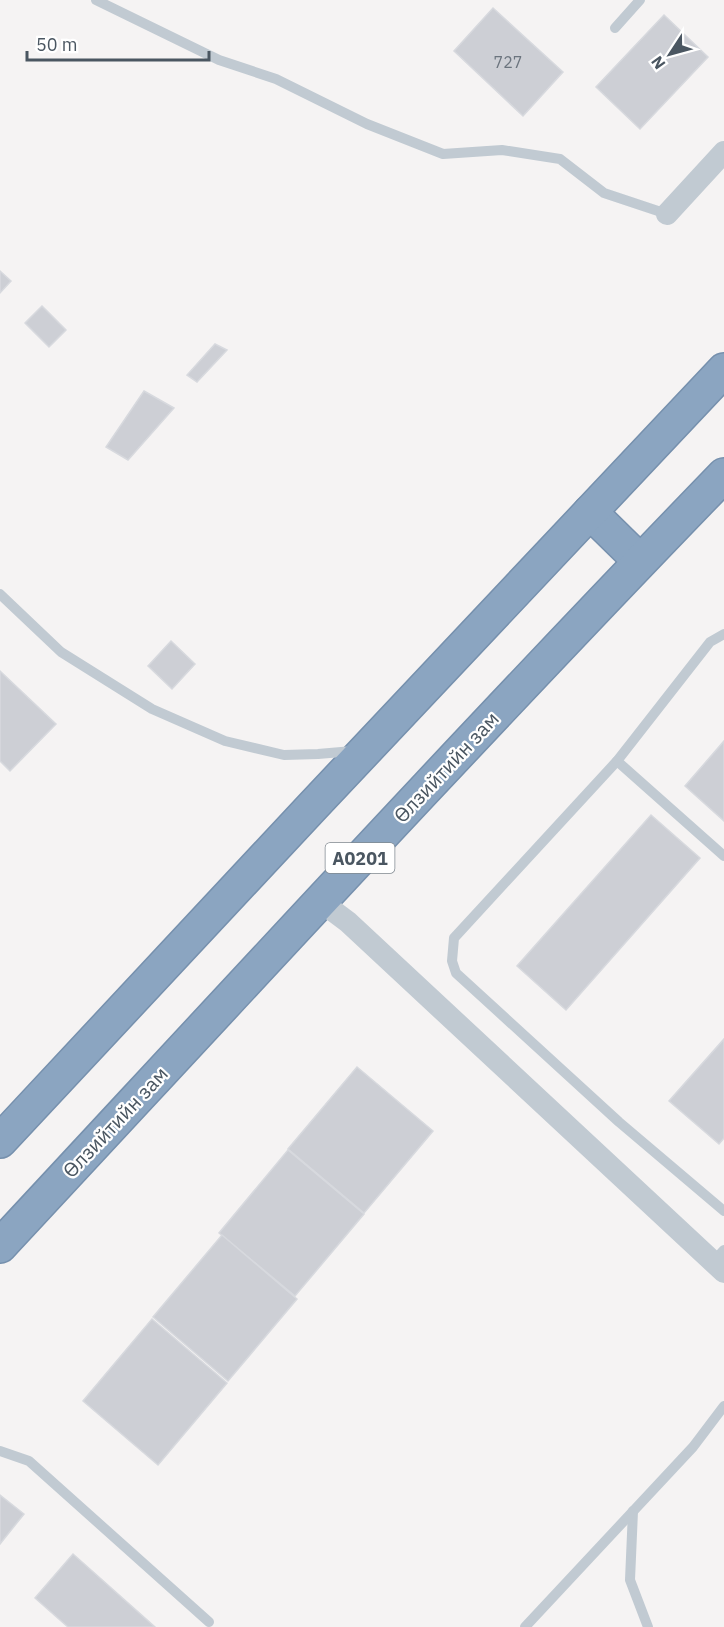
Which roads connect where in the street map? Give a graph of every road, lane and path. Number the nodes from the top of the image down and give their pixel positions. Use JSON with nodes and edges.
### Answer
{"nodes":[{"id":1,"x":96,"y":0,"type":"edge"},
{"id":2,"x":640,"y":0,"type":"edge"},
{"id":3,"x":615,"y":28,"type":"dead end"},
{"id":4,"x":724,"y":152,"type":"edge"},
{"id":5,"x":667,"y":214,"type":"joint"},
{"id":6,"x":724,"y":370,"type":"edge"},
{"id":7,"x":724,"y":475,"type":"edge"},
{"id":8,"x":590,"y":512,"type":"junction"},
{"id":9,"x":640,"y":561,"type":"junction"},
{"id":10,"x":0,"y":594,"type":"edge"},
{"id":11,"x":724,"y":634,"type":"edge"},
{"id":12,"x":366,"y":749,"type":"junction"},
{"id":13,"x":617,"y":761,"type":"junction"},
{"id":14,"x":724,"y":856,"type":"edge"},
{"id":15,"x":320,"y":901,"type":"junction"},
{"id":16,"x":0,"y":1142,"type":"edge"},
{"id":17,"x":724,"y":1211,"type":"edge"},
{"id":18,"x":0,"y":1246,"type":"edge"},
{"id":19,"x":720,"y":1262,"type":"edge"},
{"id":20,"x":724,"y":1406,"type":"edge"},
{"id":21,"x":0,"y":1451,"type":"edge"},
{"id":22,"x":633,"y":1511,"type":"junction"},
{"id":23,"x":209,"y":1622,"type":"dead end"},
{"id":24,"x":525,"y":1627,"type":"edge"},
{"id":25,"x":648,"y":1627,"type":"edge"}],
"edges":[{"from":1,"to":5,"type":"lane"},
{"from":2,"to":3,"type":"lane"},
{"from":4,"to":5,"type":"street"},
{"from":6,"to":8,"type":"highway"},
{"from":7,"to":9,"type":"highway","name":"Өлзийтийн зам","number":"A0201"},
{"from":8,"to":9,"type":"highway"},
{"from":8,"to":12,"type":"highway"},
{"from":9,"to":15,"type":"highway","name":"Өлзийтийн зам","number":"A0201"},
{"from":10,"to":12,"type":"lane"},
{"from":11,"to":13,"type":"lane"},
{"from":12,"to":16,"type":"highway"},
{"from":13,"to":14,"type":"lane"},
{"from":13,"to":17,"type":"lane"},
{"from":15,"to":18,"type":"highway","name":"Өлзийтийн зам","number":"A0201"},
{"from":15,"to":19,"type":"street"},
{"from":20,"to":22,"type":"lane"},
{"from":21,"to":23,"type":"lane"},
{"from":22,"to":24,"type":"lane"},
{"from":22,"to":25,"type":"lane"}]}
